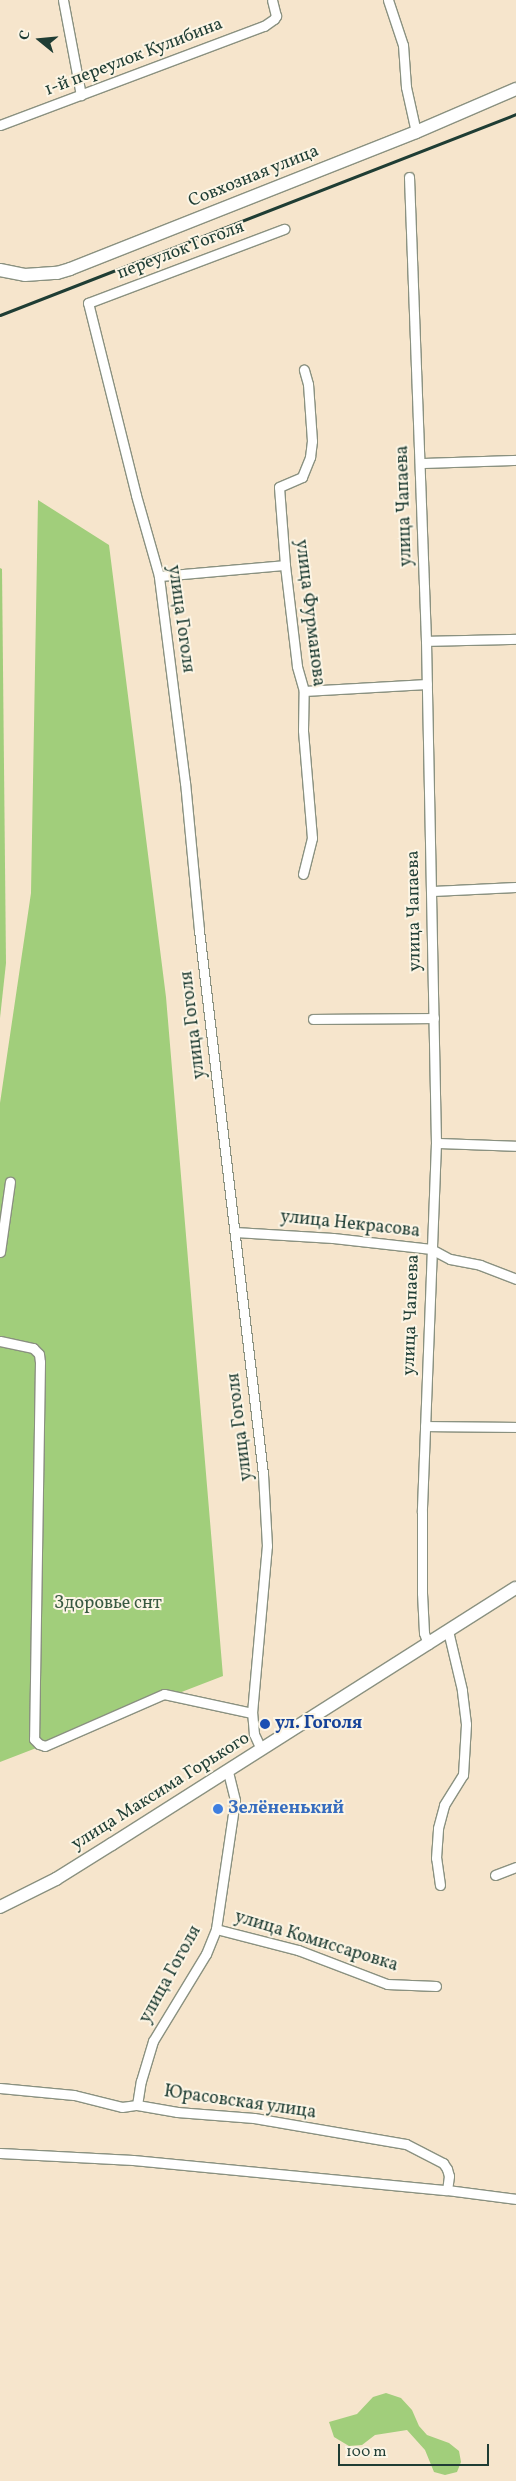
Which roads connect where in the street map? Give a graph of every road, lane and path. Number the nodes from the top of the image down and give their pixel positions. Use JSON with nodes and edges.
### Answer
{"nodes":[{"id":1,"x":62,"y":0,"type":"edge"},
{"id":2,"x":272,"y":0,"type":"edge"},
{"id":3,"x":388,"y":0,"type":"edge"},
{"id":4,"x":516,"y":89,"type":"edge"},
{"id":5,"x":80,"y":95,"type":"junction"},
{"id":6,"x":0,"y":125,"type":"edge"},
{"id":7,"x":416,"y":132,"type":"junction"},
{"id":8,"x":409,"y":177,"type":"dead end"},
{"id":9,"x":284,"y":229,"type":"dead end"},
{"id":10,"x":0,"y":270,"type":"edge"},
{"id":11,"x":88,"y":303,"type":"joint"},
{"id":12,"x":304,"y":370,"type":"dead end"},
{"id":13,"x":516,"y":460,"type":"edge"},
{"id":14,"x":420,"y":463,"type":"junction"},
{"id":15,"x":285,"y":565,"type":"junction"},
{"id":16,"x":160,"y":576,"type":"junction"},
{"id":17,"x":516,"y":639,"type":"edge"},
{"id":18,"x":426,"y":641,"type":"junction"},
{"id":19,"x":427,"y":684,"type":"junction"},
{"id":20,"x":304,"y":691,"type":"junction"},
{"id":21,"x":303,"y":874,"type":"dead end"},
{"id":22,"x":516,"y":887,"type":"edge"},
{"id":23,"x":432,"y":891,"type":"junction"},
{"id":24,"x":434,"y":1018,"type":"junction"},
{"id":25,"x":313,"y":1019,"type":"dead end"},
{"id":26,"x":436,"y":1143,"type":"junction"},
{"id":27,"x":516,"y":1146,"type":"edge"},
{"id":28,"x":10,"y":1182,"type":"dead end"},
{"id":29,"x":235,"y":1232,"type":"junction"},
{"id":30,"x":431,"y":1249,"type":"junction"},
{"id":31,"x":0,"y":1252,"type":"edge"},
{"id":32,"x":516,"y":1279,"type":"edge"},
{"id":33,"x":0,"y":1341,"type":"edge"},
{"id":34,"x":425,"y":1426,"type":"junction"},
{"id":35,"x":516,"y":1427,"type":"edge"},
{"id":36,"x":516,"y":1588,"type":"edge"},
{"id":37,"x":448,"y":1631,"type":"junction"},
{"id":38,"x":428,"y":1644,"type":"junction"},
{"id":39,"x":252,"y":1713,"type":"junction"},
{"id":40,"x":260,"y":1749,"type":"junction"},
{"id":41,"x":228,"y":1771,"type":"junction"},
{"id":42,"x":516,"y":1867,"type":"edge"},
{"id":43,"x":496,"y":1875,"type":"dead end"},
{"id":44,"x":440,"y":1885,"type":"dead end"},
{"id":45,"x":0,"y":1907,"type":"edge"},
{"id":46,"x":216,"y":1930,"type":"junction"},
{"id":47,"x":436,"y":1986,"type":"dead end"},
{"id":48,"x":0,"y":2088,"type":"edge"},
{"id":49,"x":137,"y":2105,"type":"junction"},
{"id":50,"x":0,"y":2153,"type":"edge"},
{"id":51,"x":447,"y":2190,"type":"junction"},
{"id":52,"x":516,"y":2199,"type":"edge"}],
"edges":[{"from":1,"to":5,"type":"street"},
{"from":2,"to":5,"type":"street","name":"1-й переулок Кулибина"},
{"from":3,"to":7,"type":"street"},
{"from":4,"to":7,"type":"street","name":"Совхозная улица"},
{"from":5,"to":6,"type":"street","name":"1-й переулок Кулибина"},
{"from":7,"to":10,"type":"street","name":"Совхозная улица"},
{"from":8,"to":14,"type":"street","name":"улица Чапаева"},
{"from":9,"to":11,"type":"street","name":"переулок Гоголя"},
{"from":11,"to":16,"type":"street","name":"улица Гоголя"},
{"from":12,"to":15,"type":"street","name":"улица Фурманова"},
{"from":13,"to":14,"type":"street"},
{"from":14,"to":18,"type":"street","name":"улица Чапаева"},
{"from":15,"to":16,"type":"street"},
{"from":15,"to":20,"type":"street","name":"улица Фурманова"},
{"from":16,"to":29,"type":"street","name":"улица Гоголя"},
{"from":17,"to":18,"type":"street"},
{"from":18,"to":19,"type":"street","name":"улица Чапаева"},
{"from":19,"to":20,"type":"street"},
{"from":19,"to":23,"type":"street","name":"улица Чапаева"},
{"from":20,"to":21,"type":"street","name":"улица Фурманова"},
{"from":22,"to":23,"type":"street"},
{"from":23,"to":24,"type":"street","name":"улица Чапаева"},
{"from":24,"to":25,"type":"street"},
{"from":24,"to":26,"type":"street","name":"улица Чапаева"},
{"from":26,"to":27,"type":"street"},
{"from":26,"to":30,"type":"street","name":"улица Чапаева"},
{"from":28,"to":31,"type":"street"},
{"from":29,"to":30,"type":"street","name":"улица Некрасова"},
{"from":29,"to":39,"type":"street","name":"улица Гоголя"},
{"from":30,"to":32,"type":"street","name":"улица Некрасова"},
{"from":30,"to":34,"type":"street","name":"улица Чапаева"},
{"from":33,"to":39,"type":"street"},
{"from":34,"to":35,"type":"street"},
{"from":34,"to":38,"type":"street","name":"улица Чапаева"},
{"from":36,"to":37,"type":"street","name":"улица Максима Горького"},
{"from":37,"to":38,"type":"street","name":"улица Максима Горького"},
{"from":37,"to":44,"type":"street"},
{"from":38,"to":40,"type":"street","name":"улица Максима Горького"},
{"from":39,"to":40,"type":"street","name":"улица Гоголя"},
{"from":40,"to":41,"type":"street","name":"улица Максима Горького"},
{"from":41,"to":45,"type":"street","name":"улица Максима Горького"},
{"from":41,"to":46,"type":"street","name":"улица Гоголя"},
{"from":42,"to":43,"type":"street"},
{"from":46,"to":47,"type":"street","name":"улица Комиссаровка"},
{"from":46,"to":49,"type":"street","name":"улица Гоголя"},
{"from":48,"to":49,"type":"street","name":"Юрасовская улица"},
{"from":49,"to":51,"type":"street","name":"Юрасовская улица"},
{"from":50,"to":51,"type":"street"},
{"from":51,"to":52,"type":"street"}]}
